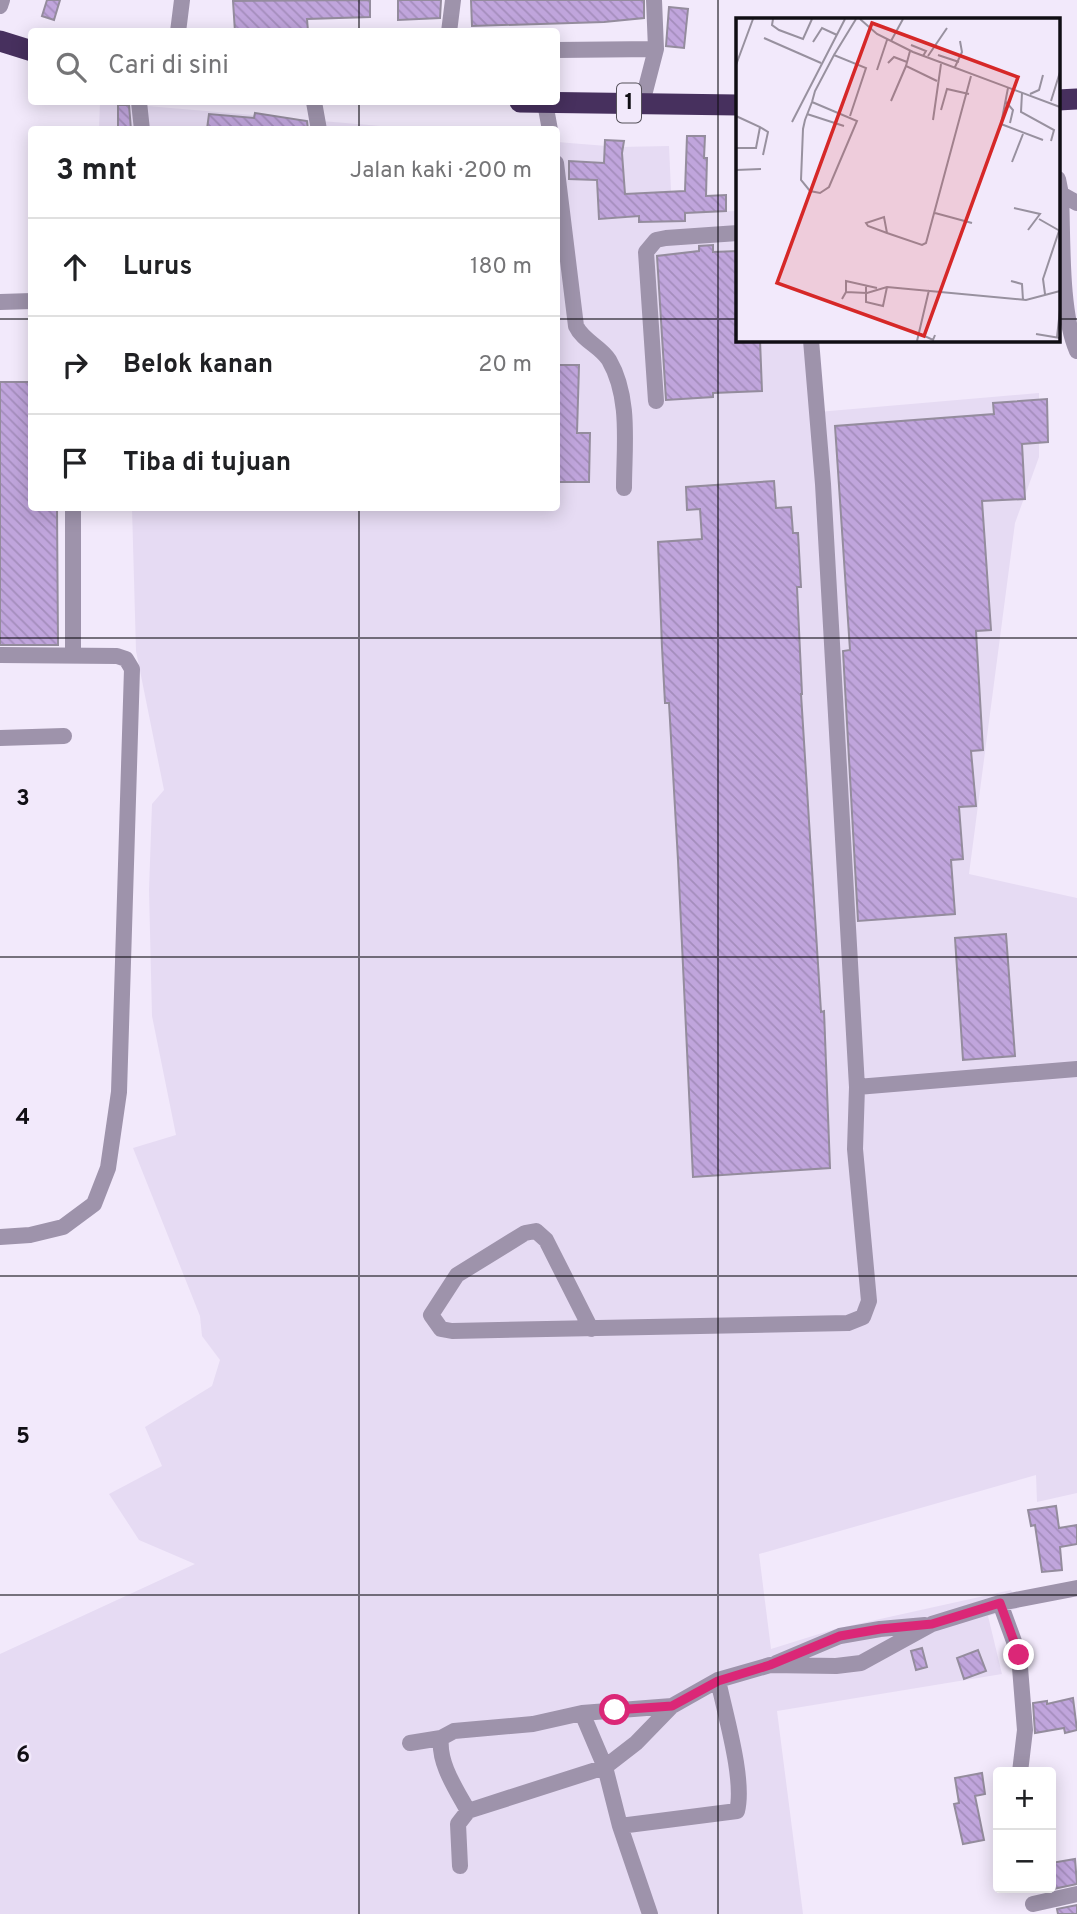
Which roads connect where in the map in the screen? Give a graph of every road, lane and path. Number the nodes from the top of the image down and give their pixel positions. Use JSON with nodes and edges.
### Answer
{"nodes":[{"id":1,"x":2,"y":0,"type":"edge"},
{"id":2,"x":182,"y":0,"type":"edge"},
{"id":3,"x":453,"y":0,"type":"edge"},
{"id":4,"x":654,"y":0,"type":"edge"},
{"id":5,"x":0,"y":6,"type":"edge"},
{"id":6,"x":178,"y":28,"type":"edge"},
{"id":7,"x":450,"y":28,"type":"edge"},
{"id":8,"x":0,"y":41,"type":"edge"},
{"id":9,"x":656,"y":49,"type":"junction"},
{"id":10,"x":28,"y":50,"type":"edge"},
{"id":11,"x":560,"y":50,"type":"edge"},
{"id":12,"x":560,"y":103,"type":"edge"},
{"id":13,"x":642,"y":103,"type":"junction"},
{"id":14,"x":139,"y":105,"type":"edge"},
{"id":15,"x":315,"y":105,"type":"edge"},
{"id":16,"x":545,"y":105,"type":"edge"},
{"id":17,"x":736,"y":105,"type":"edge"},
{"id":18,"x":142,"y":126,"type":"edge"},
{"id":19,"x":318,"y":126,"type":"edge"},
{"id":20,"x":549,"y":126,"type":"edge"},
{"id":21,"x":1060,"y":187,"type":"edge"},
{"id":22,"x":1060,"y":203,"type":"edge"},
{"id":23,"x":1077,"y":203,"type":"edge"},
{"id":24,"x":561,"y":220,"type":"edge"},
{"id":25,"x":736,"y":233,"type":"edge"},
{"id":26,"x":28,"y":301,"type":"edge"},
{"id":27,"x":0,"y":302,"type":"edge"},
{"id":28,"x":811,"y":341,"type":"edge"},
{"id":29,"x":1077,"y":351,"type":"edge"},
{"id":30,"x":656,"y":401,"type":"dead end"},
{"id":31,"x":624,"y":488,"type":"dead end"},
{"id":32,"x":73,"y":511,"type":"edge"},
{"id":33,"x":0,"y":655,"type":"edge"},
{"id":34,"x":73,"y":655,"type":"junction"},
{"id":35,"x":64,"y":736,"type":"dead end"},
{"id":36,"x":0,"y":738,"type":"edge"},
{"id":37,"x":1077,"y":1069,"type":"edge"},
{"id":38,"x":857,"y":1087,"type":"junction"},
{"id":39,"x":0,"y":1237,"type":"edge"},
{"id":40,"x":591,"y":1329,"type":"junction"},
{"id":41,"x":1077,"y":1588,"type":"edge"},
{"id":42,"x":1000,"y":1603,"type":"junction"},
{"id":43,"x":932,"y":1624,"type":"junction"},
{"id":44,"x":770,"y":1665,"type":"junction"},
{"id":45,"x":718,"y":1681,"type":"junction"},
{"id":46,"x":672,"y":1706,"type":"junction"},
{"id":47,"x":582,"y":1713,"type":"junction"},
{"id":48,"x":441,"y":1738,"type":"junction"},
{"id":49,"x":410,"y":1744,"type":"dead end"},
{"id":50,"x":605,"y":1767,"type":"junction"},
{"id":51,"x":1021,"y":1767,"type":"edge"},
{"id":52,"x":467,"y":1811,"type":"junction"},
{"id":53,"x":621,"y":1826,"type":"junction"},
{"id":54,"x":460,"y":1866,"type":"dead end"},
{"id":55,"x":1077,"y":1894,"type":"edge"},
{"id":56,"x":1033,"y":1902,"type":"edge"},
{"id":57,"x":649,"y":1914,"type":"edge"}],
"edges":[{"from":1,"to":5,"type":"street"},
{"from":2,"to":6,"type":"street"},
{"from":3,"to":7,"type":"street"},
{"from":4,"to":9,"type":"street"},
{"from":8,"to":10,"type":"highway"},
{"from":9,"to":11,"type":"street"},
{"from":9,"to":13,"type":"street"},
{"from":12,"to":13,"type":"highway","number":"1"},
{"from":13,"to":17,"type":"highway","number":"1"},
{"from":14,"to":18,"type":"street"},
{"from":15,"to":19,"type":"street"},
{"from":16,"to":20,"type":"street"},
{"from":21,"to":23,"type":"street"},
{"from":22,"to":29,"type":"street"},
{"from":24,"to":31,"type":"street"},
{"from":25,"to":30,"type":"street"},
{"from":26,"to":27,"type":"street"},
{"from":28,"to":38,"type":"street"},
{"from":32,"to":34,"type":"street"},
{"from":33,"to":34,"type":"street"},
{"from":34,"to":39,"type":"street"},
{"from":35,"to":36,"type":"street"},
{"from":37,"to":38,"type":"street"},
{"from":38,"to":40,"type":"street"},
{"from":40,"to":40,"type":"street"},
{"from":41,"to":42,"type":"street"},
{"from":42,"to":43,"type":"street"},
{"from":42,"to":51,"type":"street"},
{"from":43,"to":44,"type":"street"},
{"from":43,"to":44,"type":"street"},
{"from":44,"to":45,"type":"street"},
{"from":45,"to":46,"type":"street"},
{"from":45,"to":53,"type":"street"},
{"from":46,"to":47,"type":"street"},
{"from":46,"to":50,"type":"street"},
{"from":47,"to":48,"type":"street"},
{"from":47,"to":50,"type":"street"},
{"from":48,"to":49,"type":"street"},
{"from":48,"to":52,"type":"street"},
{"from":50,"to":52,"type":"street"},
{"from":50,"to":53,"type":"street"},
{"from":52,"to":54,"type":"street"},
{"from":53,"to":57,"type":"street"},
{"from":55,"to":56,"type":"street"}]}
